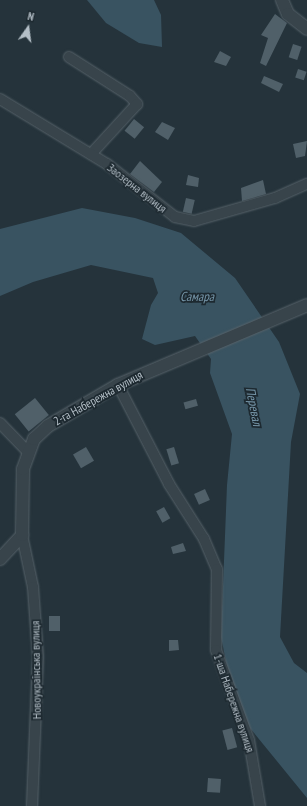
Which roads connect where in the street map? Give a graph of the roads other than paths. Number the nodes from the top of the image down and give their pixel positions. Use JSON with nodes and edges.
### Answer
{"nodes":[{"id":1,"x":282,"y":0,"type":"edge"},
{"id":2,"x":307,"y":29,"type":"edge"},
{"id":3,"x":69,"y":57,"type":"dead end"},
{"id":4,"x":0,"y":99,"type":"edge"},
{"id":5,"x":91,"y":154,"type":"junction"},
{"id":6,"x":307,"y":184,"type":"edge"},
{"id":7,"x":303,"y":307,"type":"edge"},
{"id":8,"x":118,"y":385,"type":"junction"},
{"id":9,"x":0,"y":423,"type":"edge"},
{"id":10,"x":28,"y":452,"type":"junction"},
{"id":11,"x":22,"y":535,"type":"junction"},
{"id":12,"x":0,"y":559,"type":"edge"},
{"id":13,"x":32,"y":806,"type":"edge"},
{"id":14,"x":260,"y":806,"type":"edge"}],
"edges":[{"from":1,"to":2,"type":"street"},
{"from":3,"to":5,"type":"street"},
{"from":4,"to":5,"type":"street","name":"Заозерна вулиця"},
{"from":5,"to":6,"type":"street","name":"Заозерна вулиця"},
{"from":7,"to":8,"type":"street","name":"2-га Набережна вулиця"},
{"from":8,"to":10,"type":"street","name":"2-га Набережна вулиця"},
{"from":8,"to":14,"type":"street","name":"1-ша Набережна вулиця"},
{"from":9,"to":10,"type":"street"},
{"from":10,"to":11,"type":"street"},
{"from":11,"to":12,"type":"street"},
{"from":11,"to":13,"type":"street","name":"Новоукраїнська вулиця"}]}
